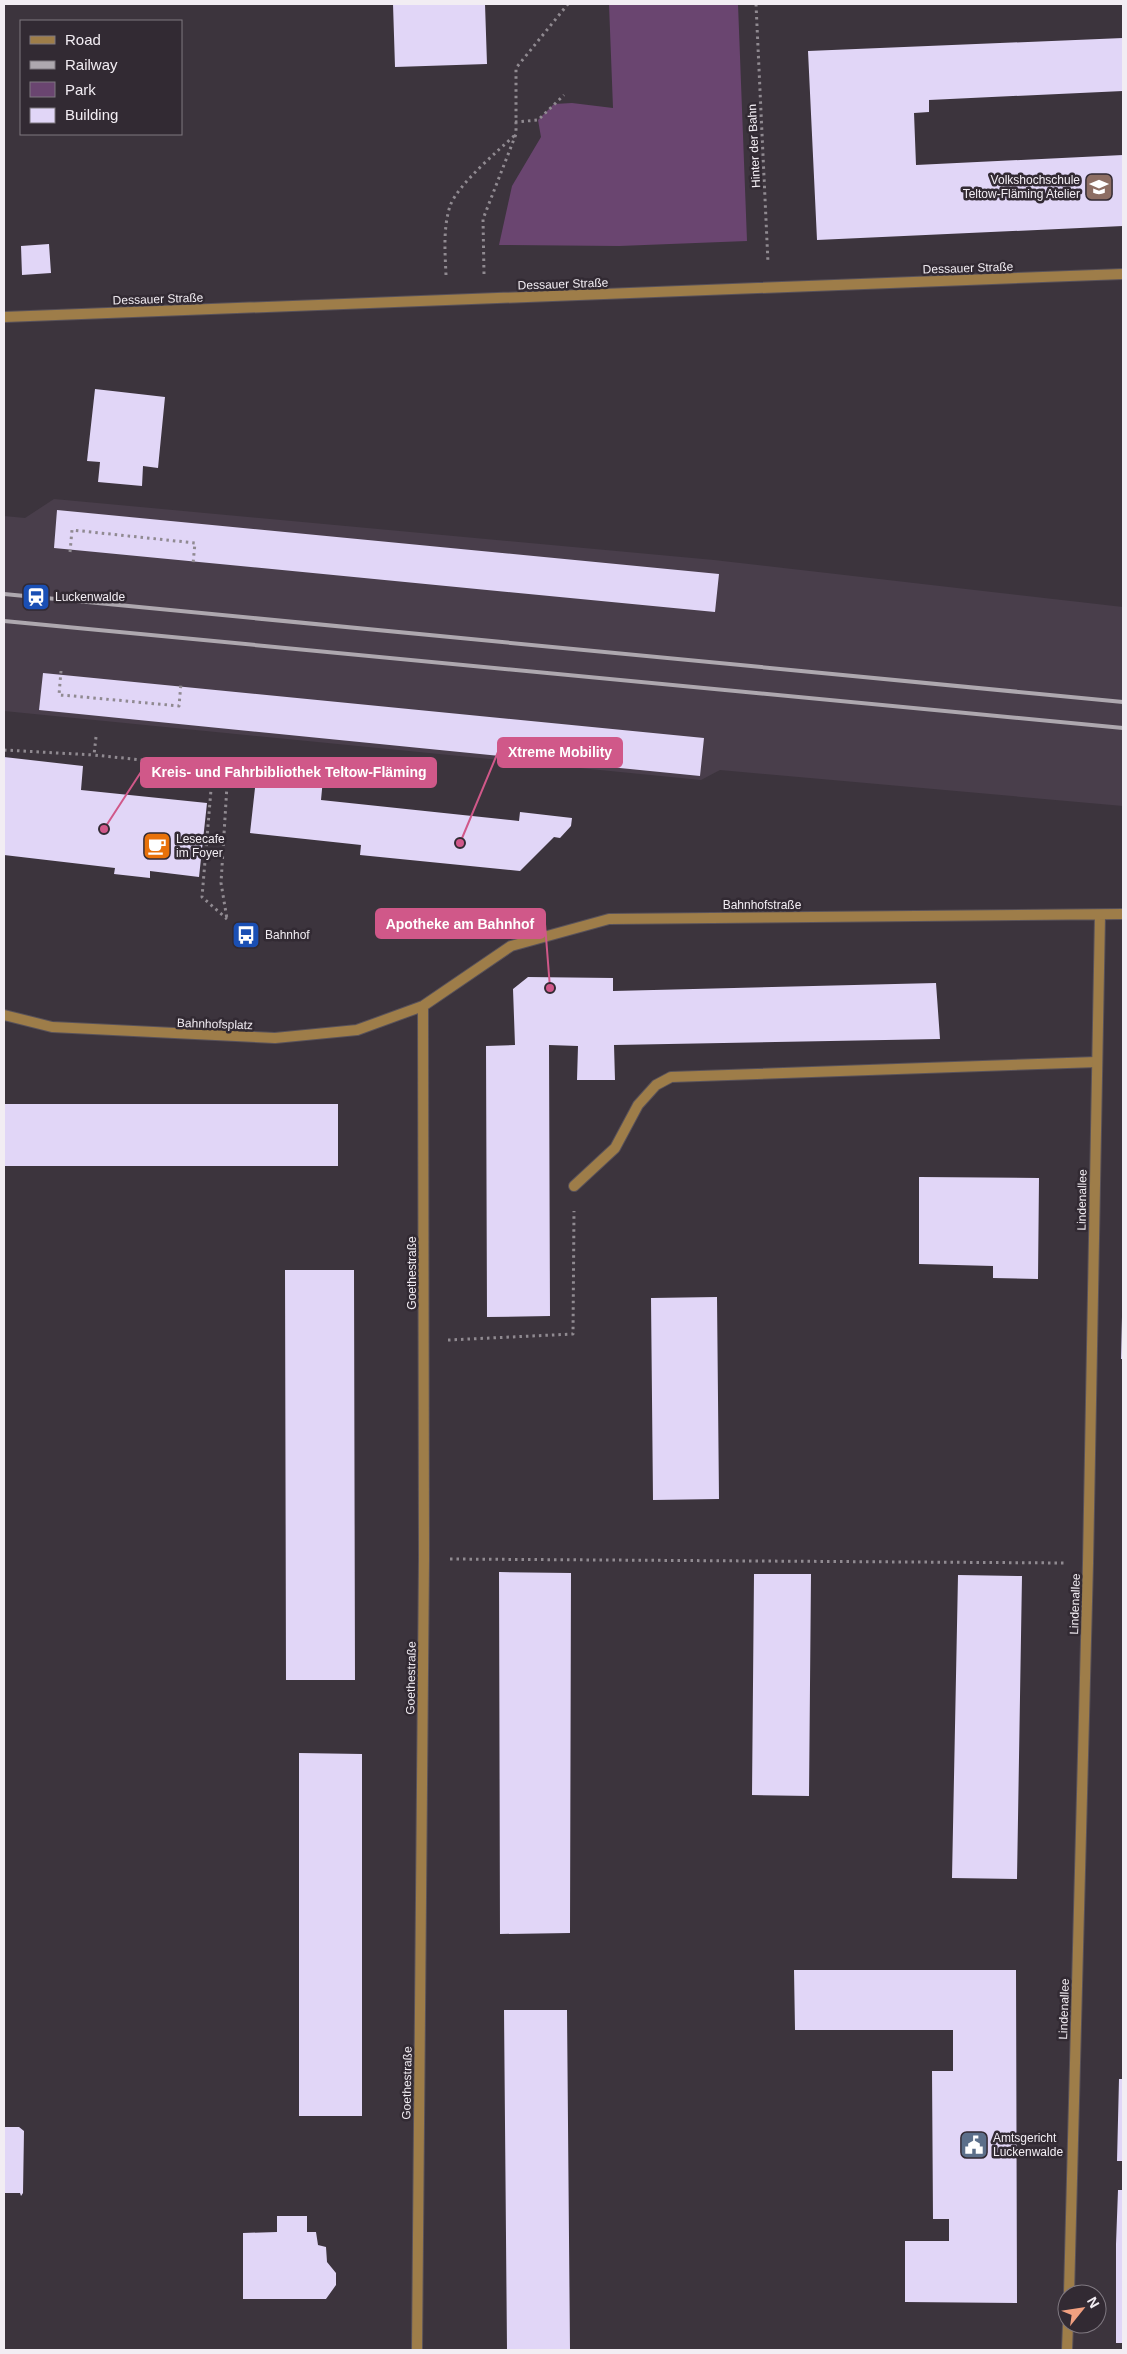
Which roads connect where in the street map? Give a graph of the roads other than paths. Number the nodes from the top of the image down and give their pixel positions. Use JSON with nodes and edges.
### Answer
{"nodes":[{"id":1,"x":1123,"y":274,"type":"edge"},
{"id":2,"x":4,"y":317,"type":"edge"},
{"id":3,"x":1123,"y":914,"type":"edge"},
{"id":4,"x":1100,"y":915,"type":"junction"},
{"id":5,"x":423,"y":1006,"type":"junction"},
{"id":6,"x":4,"y":1015,"type":"edge"},
{"id":7,"x":1098,"y":1062,"type":"junction"},
{"id":8,"x":574,"y":1186,"type":"road end"},
{"id":9,"x":1069,"y":2284,"type":"edge"},
{"id":10,"x":1068,"y":2334,"type":"edge"},
{"id":11,"x":417,"y":2350,"type":"edge"},
{"id":12,"x":1067,"y":2350,"type":"edge"}],
"edges":[{"from":1,"to":2,"type":"street","name":"Dessauer Straße"},
{"from":3,"to":4,"type":"street","name":"Bahnhofstraße"},
{"from":4,"to":5,"type":"street","name":"Bahnhofstraße"},
{"from":4,"to":7,"type":"street","name":"Lindenallee"},
{"from":5,"to":6,"type":"street","name":"Bahnhofsplatz"},
{"from":5,"to":11,"type":"street","name":"Goethestraße"},
{"from":7,"to":8,"type":"street"},
{"from":7,"to":9,"type":"street","name":"Lindenallee"},
{"from":10,"to":12,"type":"street"}]}
